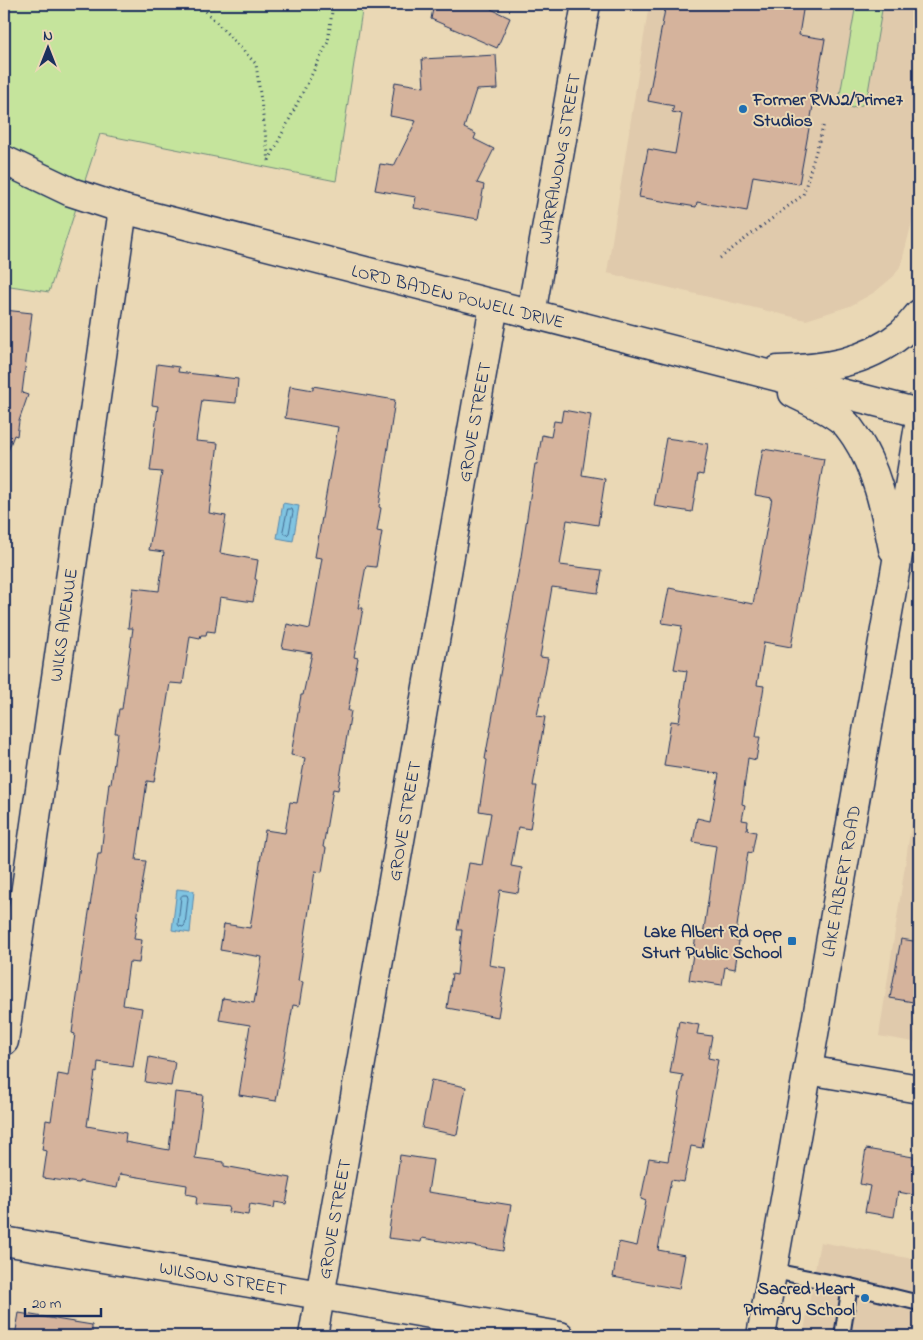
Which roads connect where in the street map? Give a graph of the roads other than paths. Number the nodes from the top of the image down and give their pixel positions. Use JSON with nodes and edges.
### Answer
{"nodes":[{"id":1,"x":586,"y":4,"type":"edge"},
{"id":2,"x":4,"y":160,"type":"edge"},
{"id":3,"x":123,"y":209,"type":"junction"},
{"id":4,"x":494,"y":305,"type":"junction"},
{"id":5,"x":531,"y":314,"type":"junction"},
{"id":6,"x":919,"y":314,"type":"edge"},
{"id":7,"x":746,"y":370,"type":"junction"},
{"id":8,"x":919,"y":413,"type":"edge"},
{"id":9,"x":919,"y":425,"type":"edge"},
{"id":10,"x":896,"y":567,"type":"junction"},
{"id":11,"x":4,"y":1041,"type":"edge"},
{"id":12,"x":808,"y":1070,"type":"junction"},
{"id":13,"x":919,"y":1089,"type":"edge"},
{"id":14,"x":4,"y":1241,"type":"edge"},
{"id":15,"x":773,"y":1271,"type":"junction"},
{"id":16,"x":850,"y":1286,"type":"junction"},
{"id":17,"x":320,"y":1295,"type":"junction"},
{"id":18,"x":919,"y":1303,"type":"edge"},
{"id":19,"x":313,"y":1336,"type":"edge"},
{"id":20,"x":560,"y":1336,"type":"edge"},
{"id":21,"x":761,"y":1336,"type":"edge"},
{"id":22,"x":842,"y":1336,"type":"edge"}],
"edges":[{"from":1,"to":5,"type":"street","name":"WARRAWONG STREET"},
{"from":2,"to":3,"type":"street","name":"LORD BADEN POWELL DRIVE"},
{"from":3,"to":4,"type":"street","name":"LORD BADEN POWELL DRIVE"},
{"from":3,"to":11,"type":"street","name":"WILKS AVENUE"},
{"from":4,"to":5,"type":"street","name":"LORD BADEN POWELL DRIVE"},
{"from":4,"to":17,"type":"street","name":"GROVE STREET"},
{"from":5,"to":7,"type":"street","name":"LORD BADEN POWELL DRIVE"},
{"from":6,"to":7,"type":"street"},
{"from":7,"to":8,"type":"street","name":"LORD BADEN POWELL DRIVE"},
{"from":7,"to":10,"type":"street"},
{"from":9,"to":10,"type":"street","name":"LAKE ALBERT ROAD"},
{"from":10,"to":12,"type":"street","name":"LAKE ALBERT ROAD"},
{"from":12,"to":13,"type":"street"},
{"from":12,"to":15,"type":"street","name":"LAKE ALBERT ROAD"},
{"from":14,"to":17,"type":"street","name":"WILSON STREET"},
{"from":15,"to":16,"type":"lane"},
{"from":15,"to":21,"type":"street","name":"LAKE ALBERT ROAD"},
{"from":16,"to":18,"type":"lane"},
{"from":16,"to":22,"type":"lane"},
{"from":17,"to":19,"type":"street","name":"GROVE STREET"},
{"from":17,"to":20,"type":"street","name":"WILSON STREET"}]}
